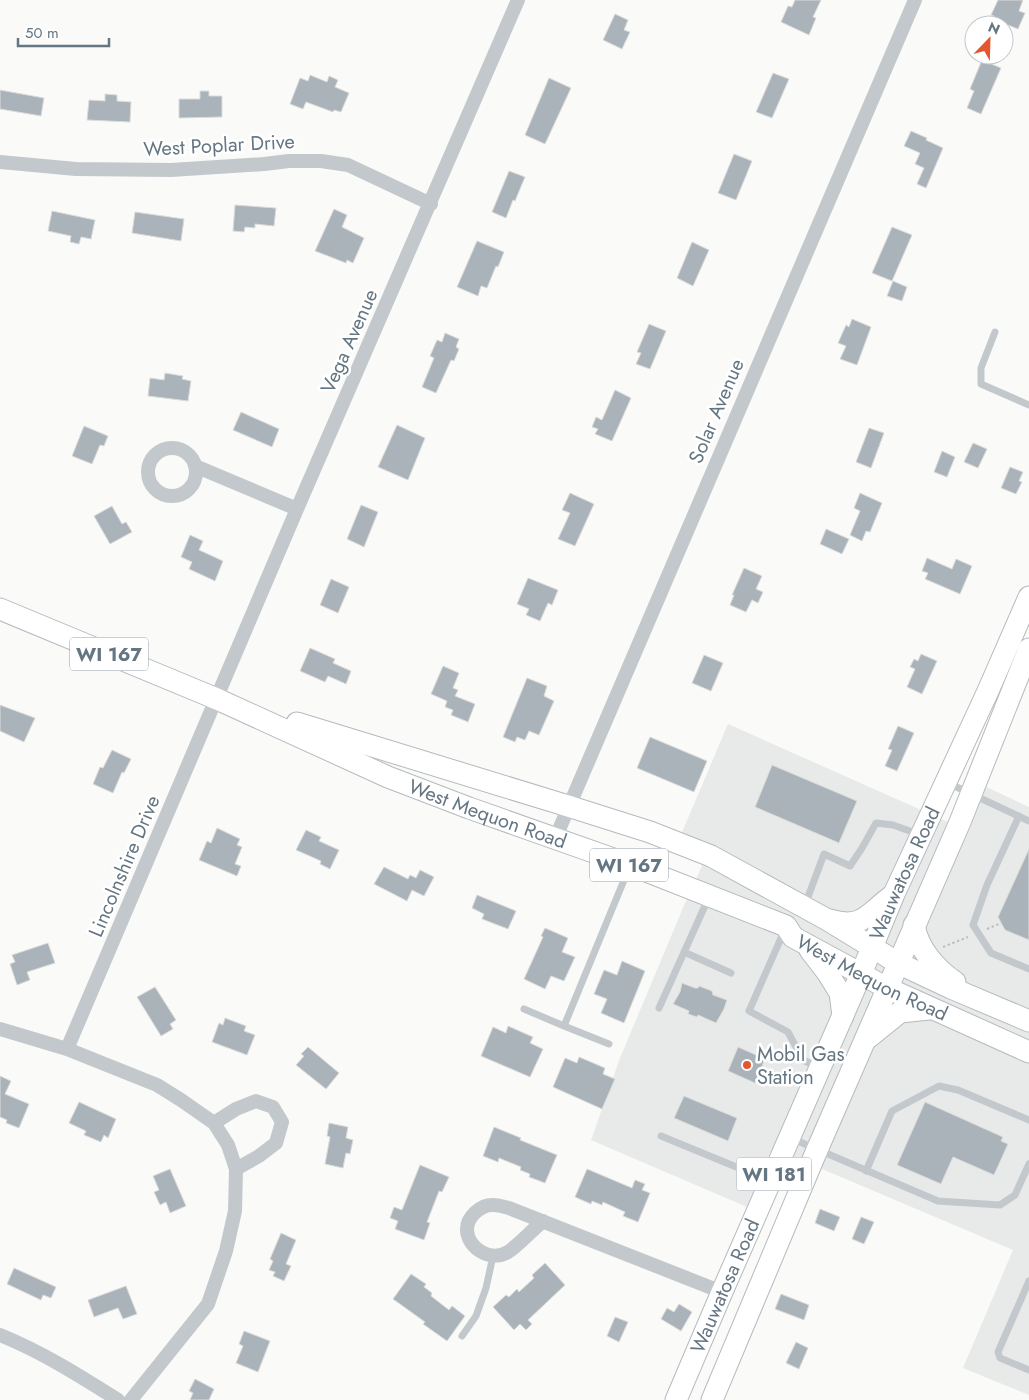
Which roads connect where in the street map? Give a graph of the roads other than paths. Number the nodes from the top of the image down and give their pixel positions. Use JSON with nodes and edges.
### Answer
{"nodes":[{"id":1,"x":518,"y":0,"type":"edge"},
{"id":2,"x":915,"y":0,"type":"edge"},
{"id":3,"x":0,"y":162,"type":"edge"},
{"id":4,"x":431,"y":204,"type":"junction"},
{"id":5,"x":995,"y":332,"type":"dead end"},
{"id":6,"x":1029,"y":405,"type":"edge"},
{"id":7,"x":195,"y":466,"type":"dead end"},
{"id":8,"x":297,"y":509,"type":"junction"},
{"id":9,"x":1029,"y":597,"type":"edge"},
{"id":10,"x":0,"y":609,"type":"edge"},
{"id":11,"x":1029,"y":649,"type":"edge"},
{"id":12,"x":217,"y":699,"type":"junction"},
{"id":13,"x":946,"y":782,"type":"junction"},
{"id":14,"x":971,"y":794,"type":"junction"},
{"id":15,"x":568,"y":806,"type":"junction"},
{"id":16,"x":931,"y":815,"type":"junction"},
{"id":17,"x":1019,"y":816,"type":"junction"},
{"id":18,"x":1029,"y":821,"type":"edge"},
{"id":19,"x":922,"y":835,"type":"junction"},
{"id":20,"x":555,"y":839,"type":"junction"},
{"id":21,"x":630,"y":865,"type":"junction"},
{"id":22,"x":894,"y":894,"type":"junction"},
{"id":23,"x":709,"y":896,"type":"junction"},
{"id":24,"x":800,"y":905,"type":"junction"},
{"id":25,"x":826,"y":918,"type":"junction"},
{"id":26,"x":914,"y":925,"type":"junction"},
{"id":27,"x":786,"y":926,"type":"junction"},
{"id":28,"x":807,"y":945,"type":"junction"},
{"id":29,"x":684,"y":952,"type":"junction"},
{"id":30,"x":880,"y":968,"type":"junction"},
{"id":31,"x":1029,"y":969,"type":"edge"},
{"id":32,"x":731,"y":973,"type":"dead end"},
{"id":33,"x":985,"y":1001,"type":"junction"},
{"id":34,"x":659,"y":1008,"type":"dead end"},
{"id":35,"x":524,"y":1009,"type":"dead end"},
{"id":36,"x":931,"y":1009,"type":"junction"},
{"id":37,"x":843,"y":1016,"type":"junction"},
{"id":38,"x":1029,"y":1021,"type":"edge"},
{"id":39,"x":564,"y":1026,"type":"junction"},
{"id":40,"x":0,"y":1028,"type":"edge"},
{"id":41,"x":864,"y":1042,"type":"junction"},
{"id":42,"x":609,"y":1044,"type":"dead end"},
{"id":43,"x":67,"y":1049,"type":"junction"},
{"id":44,"x":1029,"y":1052,"type":"edge"},
{"id":45,"x":820,"y":1068,"type":"junction"},
{"id":46,"x":1029,"y":1120,"type":"edge"},
{"id":47,"x":214,"y":1123,"type":"junction"},
{"id":48,"x":661,"y":1136,"type":"dead end"},
{"id":49,"x":790,"y":1138,"type":"junction"},
{"id":50,"x":817,"y":1150,"type":"junction"},
{"id":51,"x":1029,"y":1164,"type":"edge"},
{"id":52,"x":236,"y":1168,"type":"junction"},
{"id":53,"x":866,"y":1171,"type":"junction"},
{"id":54,"x":770,"y":1181,"type":"junction"},
{"id":55,"x":543,"y":1221,"type":"junction"},
{"id":56,"x":493,"y":1256,"type":"junction"},
{"id":57,"x":1029,"y":1281,"type":"edge"},
{"id":58,"x":722,"y":1292,"type":"junction"},
{"id":59,"x":0,"y":1335,"type":"edge"},
{"id":60,"x":462,"y":1336,"type":"dead end"},
{"id":61,"x":1029,"y":1370,"type":"edge"},
{"id":62,"x":118,"y":1400,"type":"edge"},
{"id":63,"x":131,"y":1400,"type":"edge"},
{"id":64,"x":676,"y":1400,"type":"edge"},
{"id":65,"x":712,"y":1400,"type":"edge"}],
"edges":[{"from":1,"to":4,"type":"street","name":"Vega Avenue"},
{"from":2,"to":15,"type":"street","name":"Solar Avenue"},
{"from":3,"to":4,"type":"street","name":"West Poplar Drive"},
{"from":4,"to":8,"type":"street","name":"Vega Avenue"},
{"from":5,"to":6,"type":"lane"},
{"from":7,"to":8,"type":"street"},
{"from":8,"to":12,"type":"street","name":"Vega Avenue"},
{"from":9,"to":13,"type":"main road","name":"Wauwatosa Road","number":"WI 181"},
{"from":10,"to":12,"type":"main road","name":"West Mequon Road","number":"WI 167"},
{"from":11,"to":14,"type":"main road","name":"Wauwatosa Road","number":"WI 181"},
{"from":12,"to":15,"type":"main road","name":"West Mequon Road","number":"WI 167"},
{"from":12,"to":20,"type":"main road","name":"West Mequon Road","number":"WI 167"},
{"from":12,"to":43,"type":"street","name":"Lincolnshire Drive"},
{"from":13,"to":14,"type":"lane"},
{"from":13,"to":16,"type":"main road","name":"Wauwatosa Road","number":"WI 181"},
{"from":14,"to":17,"type":"lane"},
{"from":14,"to":26,"type":"main road","name":"Wauwatosa Road","number":"WI 181"},
{"from":15,"to":20,"type":"street","name":"Solar Avenue"},
{"from":15,"to":24,"type":"main road","name":"West Mequon Road","number":"WI 167"},
{"from":16,"to":19,"type":"main road","name":"Wauwatosa Road","number":"WI 181"},
{"from":16,"to":30,"type":"main road"},
{"from":17,"to":18,"type":"lane"},
{"from":17,"to":31,"type":"lane"},
{"from":19,"to":22,"type":"main road","name":"Wauwatosa Road","number":"WI 181"},
{"from":19,"to":24,"type":"lane"},
{"from":20,"to":21,"type":"main road","name":"West Mequon Road","number":"WI 167"},
{"from":21,"to":23,"type":"main road","name":"West Mequon Road","number":"WI 167"},
{"from":21,"to":39,"type":"lane"},
{"from":22,"to":25,"type":"main road"},
{"from":22,"to":30,"type":"main road","name":"Wauwatosa Road","number":"WI 181"},
{"from":23,"to":27,"type":"main road","name":"West Mequon Road","number":"WI 167"},
{"from":23,"to":29,"type":"lane"},
{"from":24,"to":25,"type":"main road","name":"West Mequon Road","number":"WI 167"},
{"from":24,"to":27,"type":"main road"},
{"from":25,"to":30,"type":"main road","name":"West Mequon Road","number":"WI 167"},
{"from":26,"to":30,"type":"main road","name":"Wauwatosa Road","number":"WI 181"},
{"from":26,"to":33,"type":"main road"},
{"from":27,"to":28,"type":"main road","name":"West Mequon Road","number":"WI 167"},
{"from":27,"to":30,"type":"main road"},
{"from":27,"to":45,"type":"lane"},
{"from":28,"to":30,"type":"main road","name":"West Mequon Road","number":"WI 167"},
{"from":28,"to":37,"type":"main road"},
{"from":29,"to":32,"type":"lane"},
{"from":29,"to":34,"type":"lane"},
{"from":30,"to":33,"type":"main road","name":"West Mequon Road","number":"WI 167"},
{"from":30,"to":36,"type":"main road","name":"West Mequon Road","number":"WI 167"},
{"from":30,"to":37,"type":"main road","name":"Wauwatosa Road","number":"WI 181"},
{"from":30,"to":38,"type":"main road"},
{"from":30,"to":41,"type":"main road","name":"Wauwatosa Road","number":"WI 181"},
{"from":30,"to":50,"type":"main road"},
{"from":33,"to":38,"type":"main road","name":"West Mequon Road","number":"WI 167"},
{"from":35,"to":39,"type":"lane"},
{"from":36,"to":41,"type":"main road"},
{"from":36,"to":44,"type":"main road","name":"West Mequon Road","number":"WI 167"},
{"from":37,"to":45,"type":"main road","name":"Wauwatosa Road","number":"WI 181"},
{"from":39,"to":42,"type":"lane"},
{"from":40,"to":43,"type":"street"},
{"from":41,"to":50,"type":"main road","name":"Wauwatosa Road","number":"WI 181"},
{"from":43,"to":47,"type":"street"},
{"from":45,"to":49,"type":"main road","name":"Wauwatosa Road","number":"WI 181"},
{"from":46,"to":53,"type":"lane"},
{"from":47,"to":52,"type":"street"},
{"from":47,"to":52,"type":"street"},
{"from":48,"to":54,"type":"lane"},
{"from":49,"to":50,"type":"lane"},
{"from":49,"to":54,"type":"main road","name":"Wauwatosa Road","number":"WI 181"},
{"from":50,"to":53,"type":"lane"},
{"from":50,"to":65,"type":"main road","name":"Wauwatosa Road","number":"WI 181"},
{"from":51,"to":53,"type":"lane"},
{"from":52,"to":63,"type":"street"},
{"from":54,"to":58,"type":"main road","name":"Wauwatosa Road","number":"WI 181"},
{"from":55,"to":56,"type":"street"},
{"from":55,"to":56,"type":"street"},
{"from":55,"to":58,"type":"street"},
{"from":56,"to":60,"type":"lane"},
{"from":57,"to":61,"type":"lane"},
{"from":58,"to":64,"type":"main road","name":"Wauwatosa Road","number":"WI 181"},
{"from":59,"to":62,"type":"street"}]}
